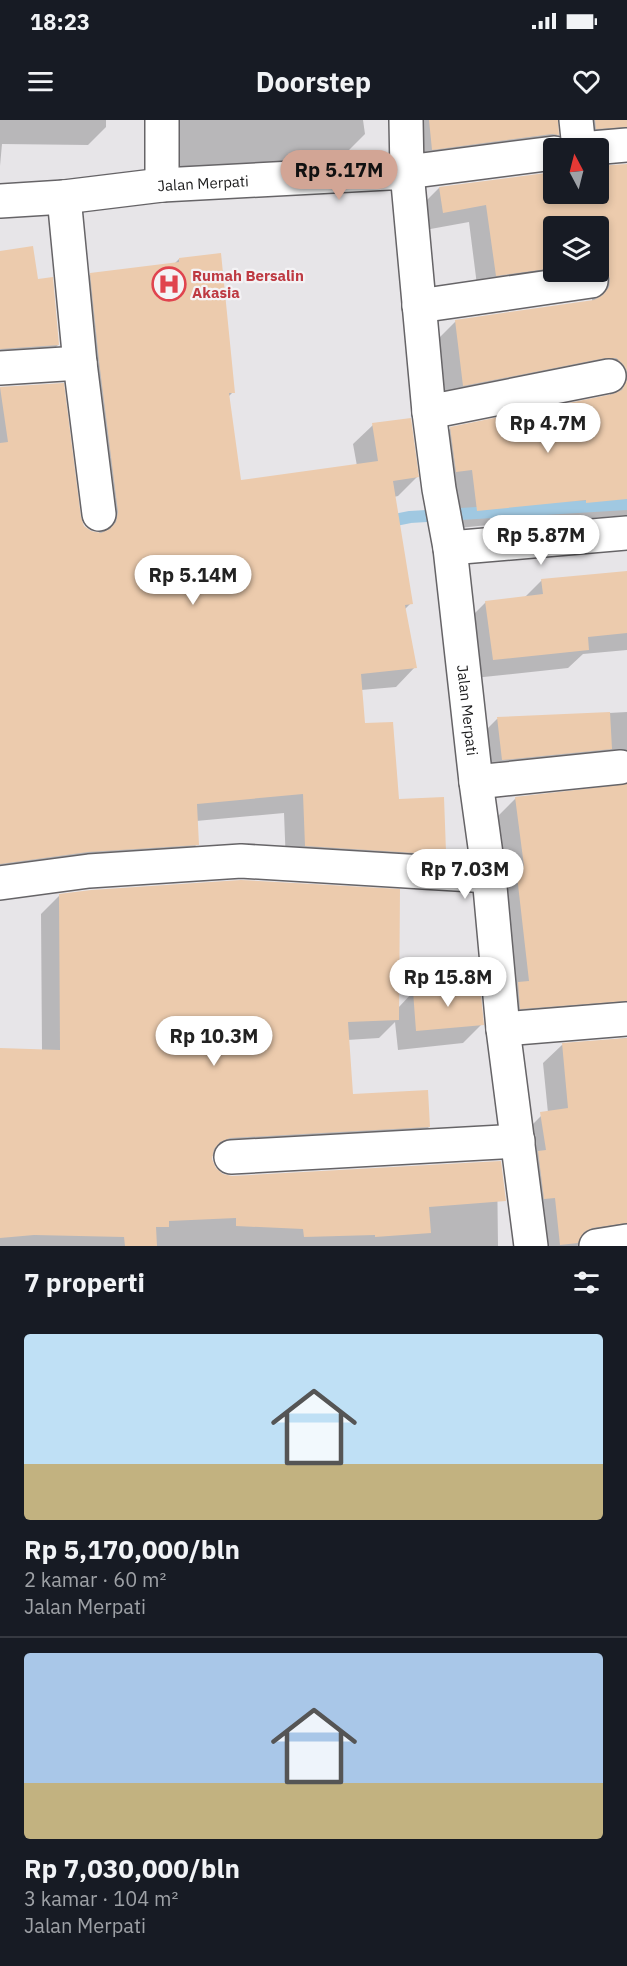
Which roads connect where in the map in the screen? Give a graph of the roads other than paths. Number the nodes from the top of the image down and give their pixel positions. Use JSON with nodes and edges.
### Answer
{"nodes":[{"id":1,"x":162,"y":120,"type":"edge"},
{"id":2,"x":406,"y":120,"type":"edge"},
{"id":3,"x":576,"y":120,"type":"edge"},
{"id":4,"x":578,"y":138,"type":"edge"},
{"id":5,"x":627,"y":145,"type":"edge"},
{"id":6,"x":609,"y":147,"type":"edge"},
{"id":7,"x":543,"y":154,"type":"edge"},
{"id":8,"x":407,"y":172,"type":"junction"},
{"id":9,"x":162,"y":185,"type":"junction"},
{"id":10,"x":64,"y":197,"type":"junction"},
{"id":11,"x":0,"y":201,"type":"edge"},
{"id":12,"x":584,"y":282,"type":"edge"},
{"id":13,"x":419,"y":306,"type":"junction"},
{"id":14,"x":80,"y":363,"type":"junction"},
{"id":15,"x":0,"y":369,"type":"edge"},
{"id":16,"x":609,"y":376,"type":"dead end"},
{"id":17,"x":429,"y":412,"type":"junction"},
{"id":18,"x":99,"y":514,"type":"dead end"},
{"id":19,"x":627,"y":533,"type":"edge"},
{"id":20,"x":449,"y":540,"type":"junction"},
{"id":21,"x":621,"y":767,"type":"dead end"},
{"id":22,"x":476,"y":782,"type":"junction"},
{"id":23,"x":489,"y":876,"type":"junction"},
{"id":24,"x":0,"y":883,"type":"edge"},
{"id":25,"x":627,"y":1019,"type":"edge"},
{"id":26,"x":502,"y":1029,"type":"junction"},
{"id":27,"x":518,"y":1141,"type":"junction"},
{"id":28,"x":231,"y":1157,"type":"dead end"},
{"id":29,"x":627,"y":1241,"type":"edge"},
{"id":30,"x":531,"y":1246,"type":"edge"},
{"id":31,"x":596,"y":1246,"type":"edge"}],
"edges":[{"from":1,"to":9,"type":"street"},
{"from":2,"to":8,"type":"street","name":"Jalan Merpati"},
{"from":3,"to":4,"type":"street"},
{"from":5,"to":6,"type":"street"},
{"from":7,"to":8,"type":"street"},
{"from":8,"to":9,"type":"street","name":"Jalan Merpati"},
{"from":8,"to":13,"type":"street","name":"Jalan Merpati"},
{"from":9,"to":10,"type":"street","name":"Jalan Merpati"},
{"from":10,"to":11,"type":"street","name":"Jalan Merpati"},
{"from":10,"to":14,"type":"street"},
{"from":12,"to":13,"type":"street"},
{"from":13,"to":17,"type":"street","name":"Jalan Merpati"},
{"from":14,"to":15,"type":"street"},
{"from":14,"to":18,"type":"street"},
{"from":16,"to":17,"type":"street"},
{"from":17,"to":20,"type":"street","name":"Jalan Merpati"},
{"from":19,"to":20,"type":"street"},
{"from":20,"to":22,"type":"street","name":"Jalan Merpati"},
{"from":21,"to":22,"type":"street"},
{"from":22,"to":23,"type":"street","name":"Jalan Merpati"},
{"from":23,"to":24,"type":"street"},
{"from":23,"to":26,"type":"street","name":"Jalan Merpati"},
{"from":25,"to":26,"type":"street"},
{"from":26,"to":27,"type":"street","name":"Jalan Merpati"},
{"from":27,"to":28,"type":"street"},
{"from":27,"to":30,"type":"street","name":"Jalan Merpati"},
{"from":29,"to":31,"type":"street"}]}
